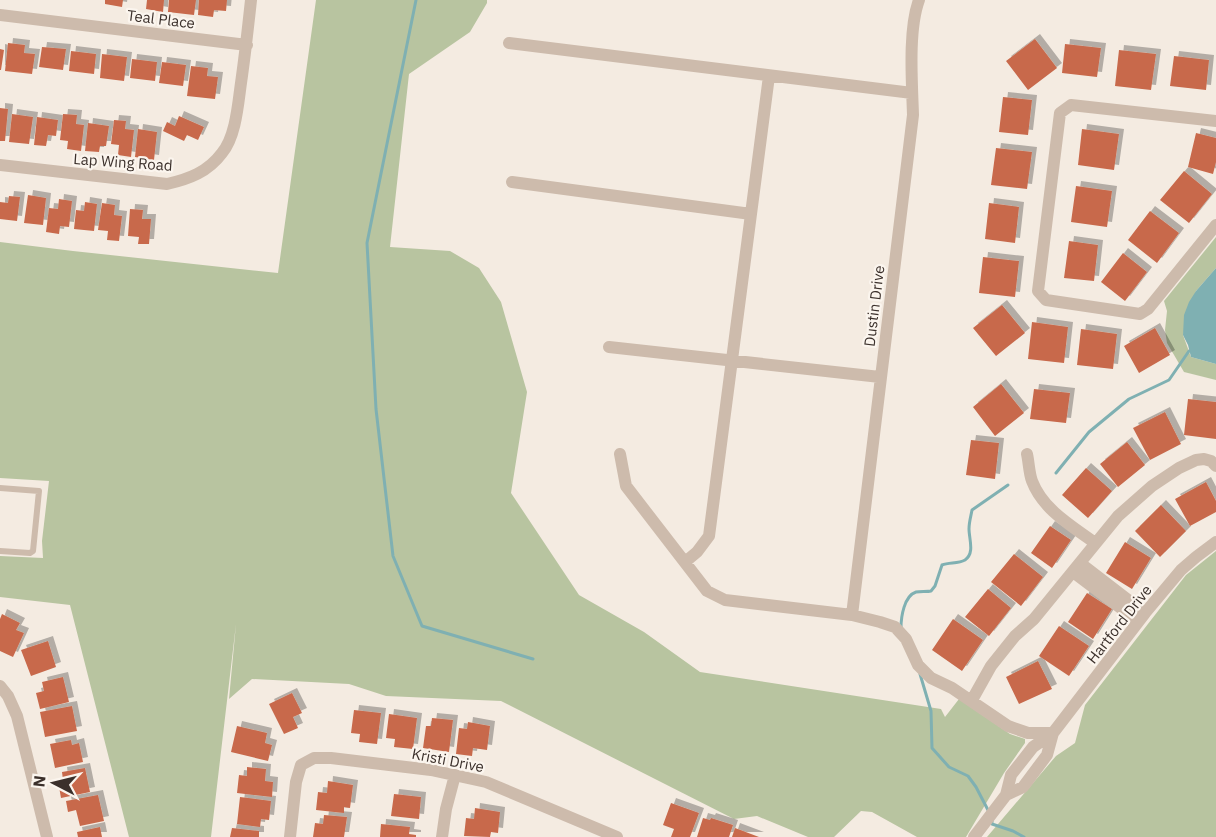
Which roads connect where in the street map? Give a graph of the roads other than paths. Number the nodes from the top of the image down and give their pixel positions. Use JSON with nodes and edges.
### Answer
{"nodes":[{"id":1,"x":251,"y":0,"type":"edge"},
{"id":2,"x":919,"y":0,"type":"edge"},
{"id":3,"x":0,"y":15,"type":"edge"},
{"id":4,"x":509,"y":43,"type":"dead end"},
{"id":5,"x":247,"y":45,"type":"junction"},
{"id":6,"x":769,"y":76,"type":"junction"},
{"id":7,"x":912,"y":93,"type":"junction"},
{"id":8,"x":1216,"y":121,"type":"edge"},
{"id":9,"x":0,"y":165,"type":"edge"},
{"id":10,"x":512,"y":182,"type":"dead end"},
{"id":11,"x":751,"y":214,"type":"junction"},
{"id":12,"x":1216,"y":225,"type":"edge"},
{"id":13,"x":609,"y":347,"type":"dead end"},
{"id":14,"x":732,"y":361,"type":"junction"},
{"id":15,"x":880,"y":377,"type":"junction"},
{"id":16,"x":620,"y":454,"type":"dead end"},
{"id":17,"x":1027,"y":454,"type":"dead end"},
{"id":18,"x":1216,"y":465,"type":"edge"},
{"id":19,"x":0,"y":488,"type":"edge"},
{"id":20,"x":1216,"y":542,"type":"edge"},
{"id":21,"x":1095,"y":543,"type":"junction"},
{"id":22,"x":0,"y":551,"type":"edge"},
{"id":23,"x":685,"y":562,"type":"junction"},
{"id":24,"x":1076,"y":568,"type":"junction"},
{"id":25,"x":852,"y":615,"type":"junction"},
{"id":26,"x":1142,"y":617,"type":"junction"},
{"id":27,"x":0,"y":686,"type":"edge"},
{"id":28,"x":972,"y":700,"type":"junction"},
{"id":29,"x":1053,"y":733,"type":"junction"},
{"id":30,"x":455,"y":775,"type":"junction"},
{"id":31,"x":608,"y":835,"type":"edge"},
{"id":32,"x":47,"y":837,"type":"edge"},
{"id":33,"x":290,"y":837,"type":"edge"},
{"id":34,"x":442,"y":837,"type":"edge"},
{"id":35,"x":974,"y":837,"type":"edge"}],
"edges":[{"from":1,"to":5,"type":"street","name":"Lap Wing Road"},
{"from":2,"to":7,"type":"street","name":"Dustin Drive"},
{"from":3,"to":5,"type":"street","name":"Teal Place"},
{"from":4,"to":6,"type":"street"},
{"from":5,"to":9,"type":"street","name":"Lap Wing Road"},
{"from":6,"to":7,"type":"street"},
{"from":6,"to":11,"type":"street"},
{"from":7,"to":15,"type":"street","name":"Dustin Drive"},
{"from":8,"to":12,"type":"street"},
{"from":10,"to":11,"type":"street"},
{"from":11,"to":14,"type":"street"},
{"from":13,"to":14,"type":"street"},
{"from":14,"to":15,"type":"street"},
{"from":14,"to":23,"type":"street"},
{"from":15,"to":25,"type":"street","name":"Dustin Drive"},
{"from":16,"to":23,"type":"street"},
{"from":17,"to":21,"type":"street"},
{"from":18,"to":21,"type":"street"},
{"from":19,"to":22,"type":"lane"},
{"from":20,"to":26,"type":"street","name":"Hartford Drive"},
{"from":21,"to":24,"type":"street"},
{"from":23,"to":25,"type":"street"},
{"from":24,"to":26,"type":"street"},
{"from":24,"to":28,"type":"street"},
{"from":25,"to":28,"type":"street"},
{"from":26,"to":29,"type":"street","name":"Hartford Drive"},
{"from":27,"to":32,"type":"street"},
{"from":28,"to":29,"type":"street"},
{"from":29,"to":35,"type":"street","name":"Hartford Drive"},
{"from":30,"to":31,"type":"street","name":"Kristi Drive"},
{"from":30,"to":33,"type":"street","name":"Kristi Drive"},
{"from":30,"to":34,"type":"street"}]}
